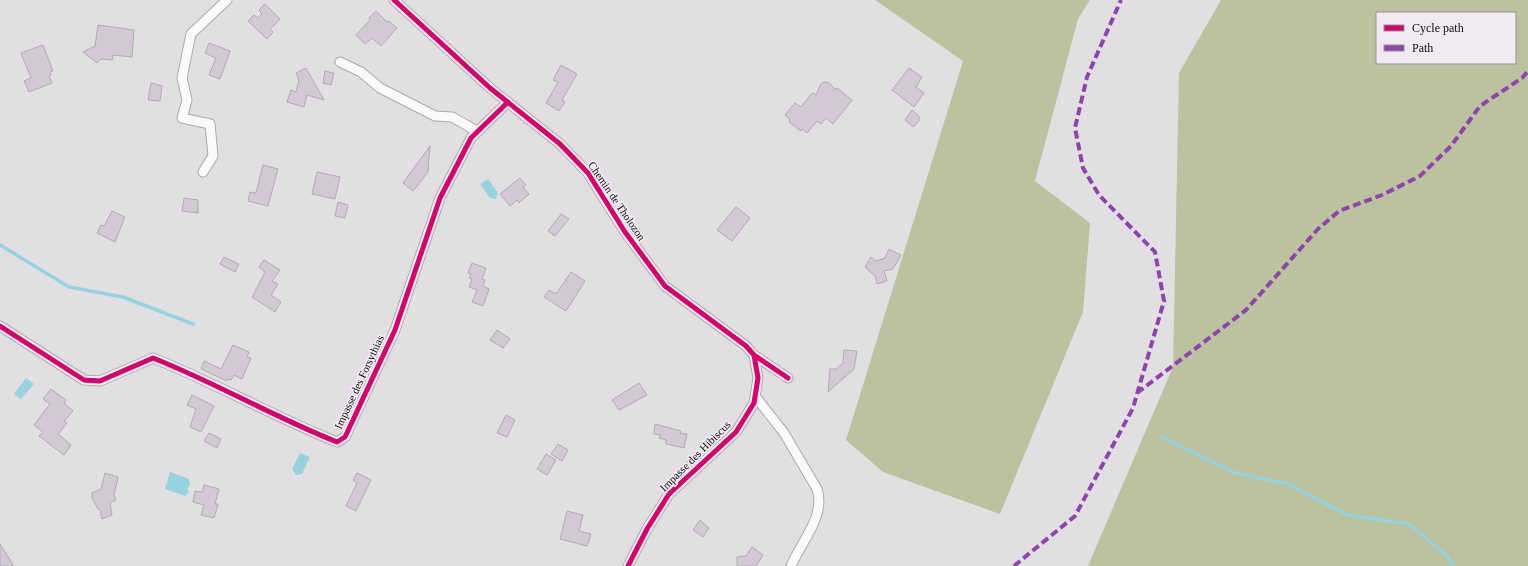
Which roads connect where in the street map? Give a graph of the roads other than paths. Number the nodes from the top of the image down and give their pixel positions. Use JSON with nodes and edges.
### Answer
{"nodes":[{"id":1,"x":227,"y":0,"type":"edge"},
{"id":2,"x":394,"y":0,"type":"edge"},
{"id":3,"x":340,"y":62,"type":"dead end"},
{"id":4,"x":508,"y":102,"type":"junction"},
{"id":5,"x":477,"y":131,"type":"junction"},
{"id":6,"x":203,"y":172,"type":"dead end"},
{"id":7,"x":0,"y":326,"type":"edge"},
{"id":8,"x":754,"y":355,"type":"junction"},
{"id":9,"x":788,"y":378,"type":"dead end"},
{"id":10,"x":755,"y":396,"type":"junction"},
{"id":11,"x":628,"y":566,"type":"edge"},
{"id":12,"x":791,"y":566,"type":"edge"}],
"edges":[{"from":1,"to":6,"type":"street"},
{"from":2,"to":4,"type":"street","name":"Chemin de Tholozon"},
{"from":3,"to":5,"type":"street"},
{"from":4,"to":5,"type":"street","name":"Impasse des Forsythias"},
{"from":4,"to":8,"type":"street","name":"Chemin de Tholozon"},
{"from":5,"to":7,"type":"street","name":"Impasse des Forsythias"},
{"from":8,"to":9,"type":"street","name":"Chemin de Tholozon"},
{"from":8,"to":10,"type":"street","name":"Impasse des Hibiscus"},
{"from":10,"to":11,"type":"street","name":"Impasse des Hibiscus"},
{"from":10,"to":12,"type":"street"}]}
